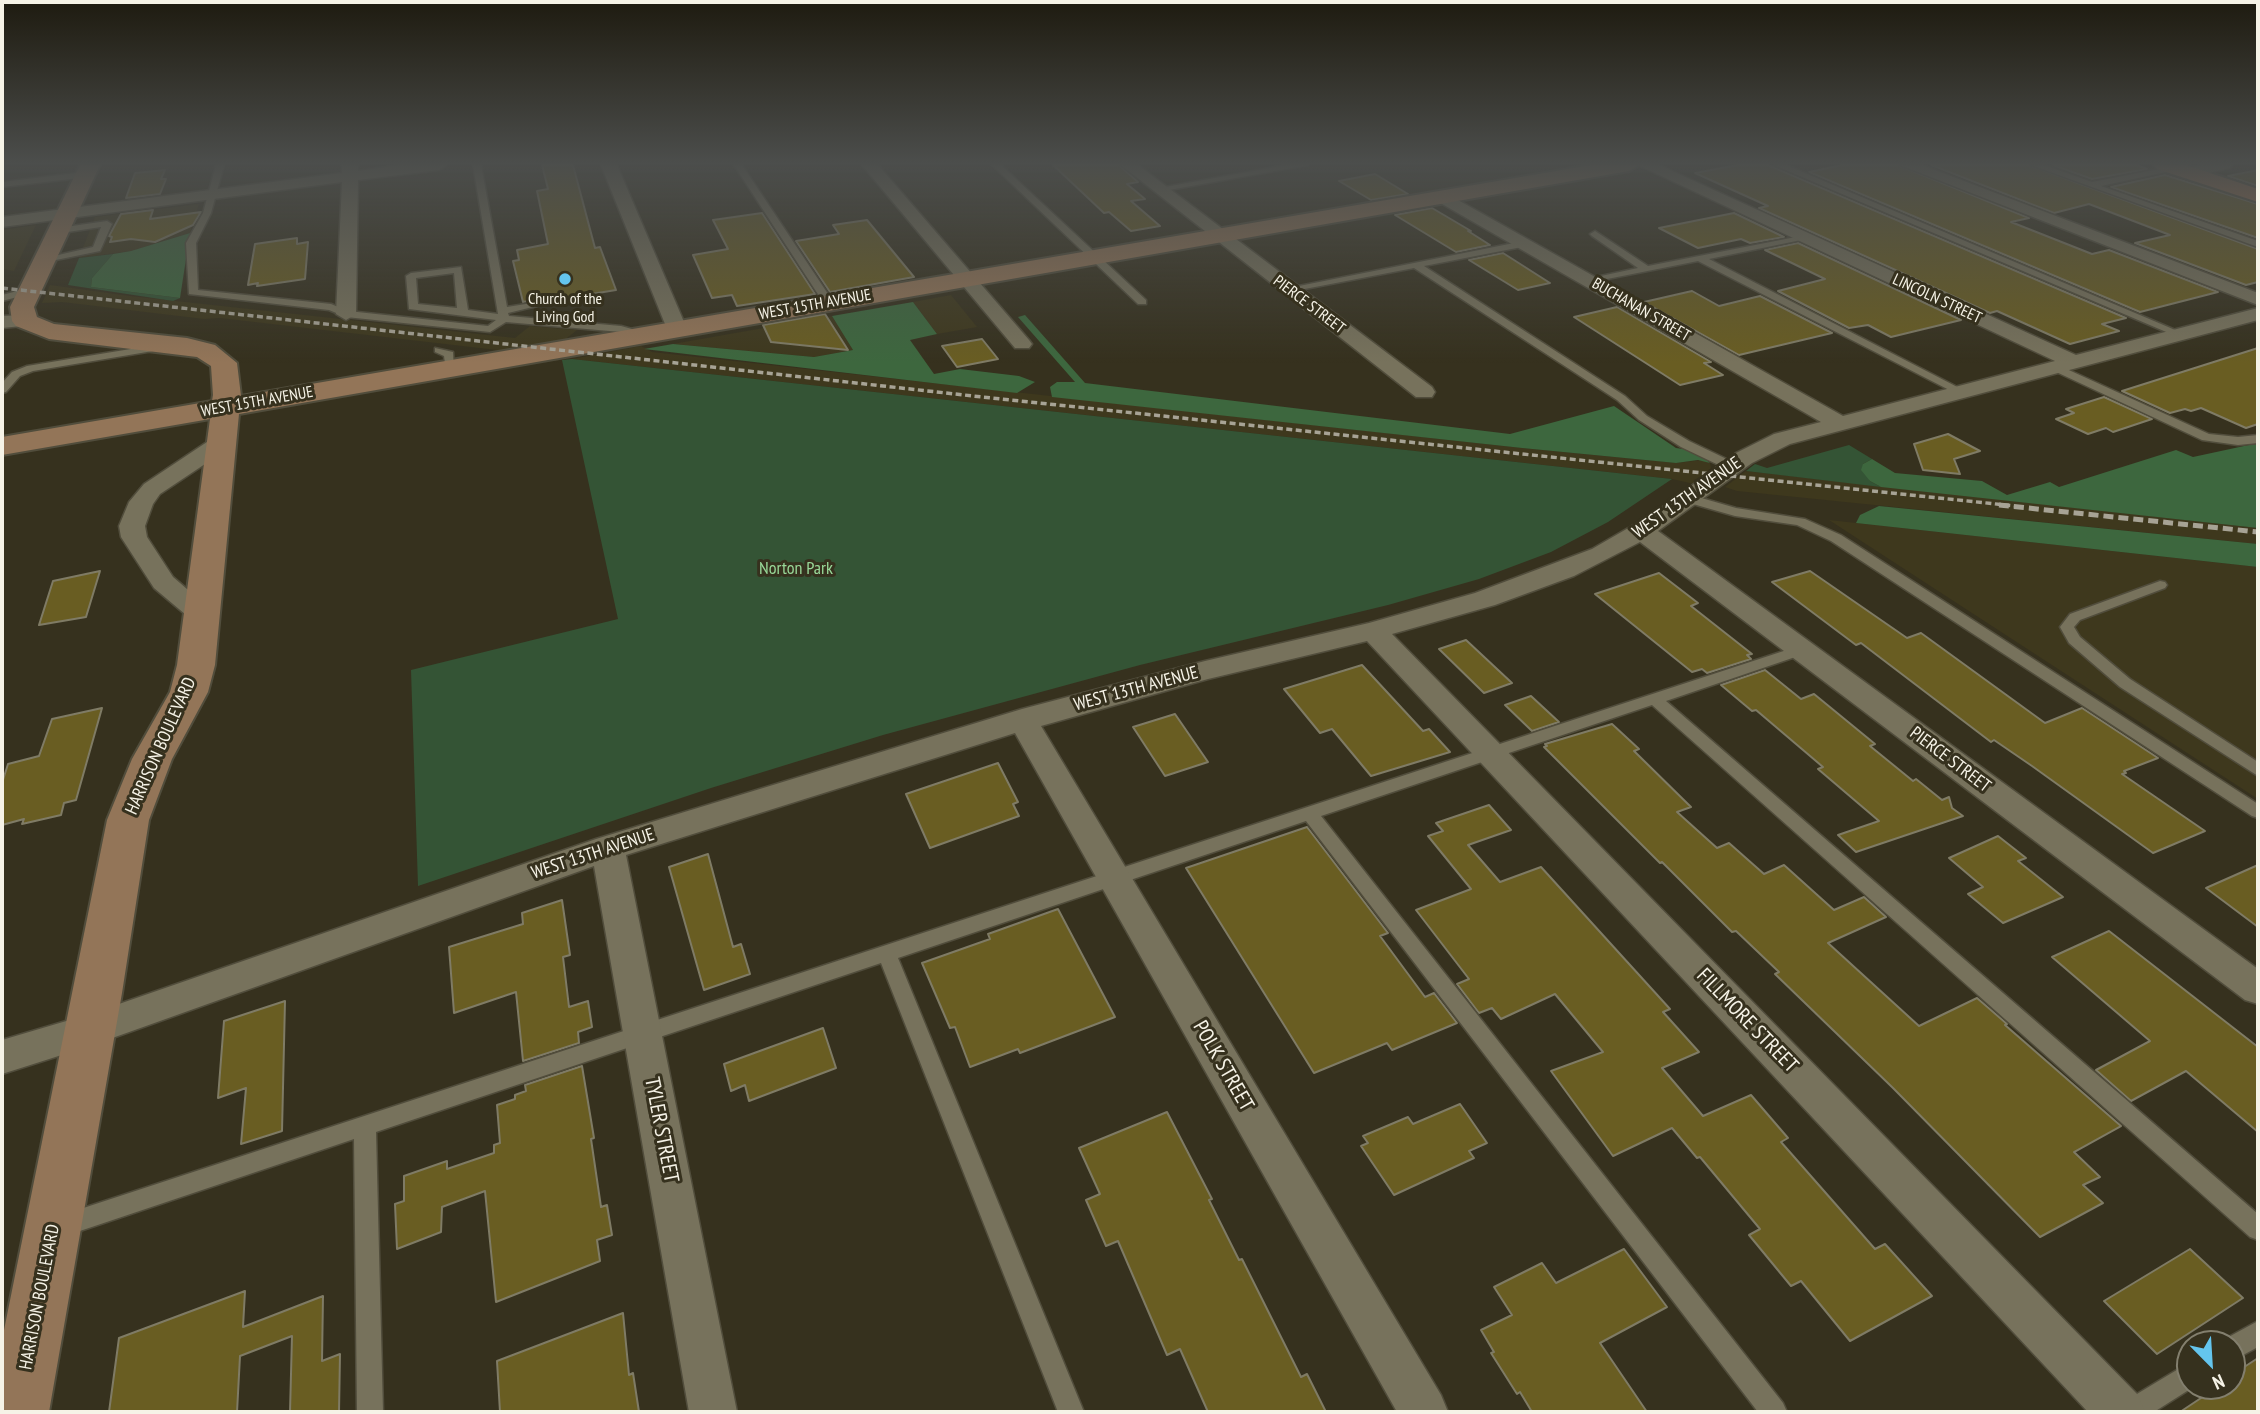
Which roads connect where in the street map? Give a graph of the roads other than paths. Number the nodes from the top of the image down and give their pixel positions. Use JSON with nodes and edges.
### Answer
{"nodes":[{"id":1,"x":60,"y":231,"type":"edge"},
{"id":2,"x":104,"y":231,"type":"edge"},
{"id":3,"x":197,"y":231,"type":"edge"},
{"id":4,"x":348,"y":231,"type":"edge"},
{"id":5,"x":488,"y":231,"type":"edge"},
{"id":6,"x":636,"y":231,"type":"edge"},
{"id":7,"x":782,"y":231,"type":"edge"},
{"id":8,"x":925,"y":231,"type":"edge"},
{"id":9,"x":1068,"y":231,"type":"edge"},
{"id":10,"x":1212,"y":231,"type":"edge"},
{"id":11,"x":1249,"y":231,"type":"edge"},
{"id":12,"x":1501,"y":231,"type":"edge"},
{"id":13,"x":1790,"y":231,"type":"edge"},
{"id":14,"x":1935,"y":231,"type":"edge"},
{"id":15,"x":2080,"y":231,"type":"edge"},
{"id":16,"x":2221,"y":231,"type":"edge"},
{"id":17,"x":1595,"y":234,"type":"dead end"},
{"id":18,"x":1219,"y":236,"type":"junction"},
{"id":19,"x":1803,"y":237,"type":"junction"},
{"id":20,"x":1524,"y":244,"type":"junction"},
{"id":21,"x":2258,"y":244,"type":"edge"},
{"id":22,"x":1096,"y":257,"type":"junction"},
{"id":23,"x":46,"y":258,"type":"junction"},
{"id":24,"x":1699,"y":258,"type":"junction"},
{"id":25,"x":1416,"y":265,"type":"junction"},
{"id":26,"x":1646,"y":269,"type":"junction"},
{"id":27,"x":967,"y":280,"type":"junction"},
{"id":28,"x":1590,"y":281,"type":"junction"},
{"id":29,"x":1289,"y":289,"type":"junction"},
{"id":30,"x":29,"y":291,"type":"junction"},
{"id":31,"x":2,"y":298,"type":"edge"},
{"id":32,"x":2258,"y":299,"type":"edge"},
{"id":33,"x":1142,"y":302,"type":"dead end"},
{"id":34,"x":829,"y":303,"type":"junction"},
{"id":35,"x":532,"y":306,"type":"dead end"},
{"id":36,"x":463,"y":313,"type":"junction"},
{"id":37,"x":346,"y":314,"type":"junction"},
{"id":38,"x":2258,"y":314,"type":"edge"},
{"id":39,"x":503,"y":315,"type":"junction"},
{"id":40,"x":13,"y":321,"type":"edge"},
{"id":41,"x":677,"y":329,"type":"junction"},
{"id":42,"x":645,"y":334,"type":"junction"},
{"id":43,"x":2182,"y":335,"type":"junction"},
{"id":44,"x":1022,"y":344,"type":"dead end"},
{"id":45,"x":176,"y":345,"type":"junction"},
{"id":46,"x":2066,"y":365,"type":"junction"},
{"id":47,"x":2,"y":390,"type":"edge"},
{"id":48,"x":1423,"y":392,"type":"dead end"},
{"id":49,"x":1961,"y":392,"type":"junction"},
{"id":50,"x":1839,"y":423,"type":"junction"},
{"id":51,"x":223,"y":425,"type":"junction"},
{"id":52,"x":2258,"y":439,"type":"edge"},
{"id":53,"x":3,"y":449,"type":"edge"},
{"id":54,"x":1731,"y":466,"type":"junction"},
{"id":55,"x":1691,"y":499,"type":"junction"},
{"id":56,"x":1642,"y":531,"type":"junction"},
{"id":57,"x":2160,"y":585,"type":"dead end"},
{"id":58,"x":202,"y":614,"type":"junction"},
{"id":59,"x":1373,"y":631,"type":"junction"},
{"id":60,"x":1802,"y":650,"type":"junction"},
{"id":61,"x":1654,"y":699,"type":"junction"},
{"id":62,"x":1022,"y":719,"type":"junction"},
{"id":63,"x":1490,"y":753,"type":"junction"},
{"id":64,"x":2258,"y":770,"type":"edge"},
{"id":65,"x":2258,"y":812,"type":"edge"},
{"id":66,"x":1309,"y":813,"type":"junction"},
{"id":67,"x":608,"y":848,"type":"junction"},
{"id":68,"x":1114,"y":878,"type":"junction"},
{"id":69,"x":886,"y":953,"type":"junction"},
{"id":70,"x":2258,"y":989,"type":"edge"},
{"id":71,"x":90,"y":1030,"type":"junction"},
{"id":72,"x":643,"y":1034,"type":"junction"},
{"id":73,"x":2,"y":1057,"type":"edge"},
{"id":74,"x":365,"y":1126,"type":"junction"},
{"id":75,"x":53,"y":1229,"type":"junction"},
{"id":76,"x":2258,"y":1229,"type":"edge"},
{"id":77,"x":2176,"y":1384,"type":"edge"},
{"id":78,"x":18,"y":1412,"type":"edge"},
{"id":79,"x":370,"y":1412,"type":"edge"},
{"id":80,"x":713,"y":1412,"type":"edge"},
{"id":81,"x":1072,"y":1412,"type":"edge"},
{"id":82,"x":1424,"y":1412,"type":"edge"},
{"id":83,"x":1774,"y":1412,"type":"edge"},
{"id":84,"x":2121,"y":1412,"type":"edge"},
{"id":85,"x":2131,"y":1412,"type":"edge"}],
"edges":[{"from":1,"to":23,"type":"main road"},
{"from":2,"to":23,"type":"lane"},
{"from":3,"to":37,"type":"lane"},
{"from":4,"to":37,"type":"street"},
{"from":5,"to":39,"type":"lane"},
{"from":6,"to":41,"type":"street"},
{"from":7,"to":34,"type":"lane"},
{"from":8,"to":27,"type":"street"},
{"from":9,"to":22,"type":"lane"},
{"from":10,"to":18,"type":"street","name":"PIERCE STREET"},
{"from":11,"to":18,"type":"main road","name":"WEST 15TH AVENUE"},
{"from":12,"to":20,"type":"street","name":"BUCHANAN STREET"},
{"from":13,"to":19,"type":"street","name":"LINCOLN STREET"},
{"from":14,"to":43,"type":"lane"},
{"from":15,"to":32,"type":"street"},
{"from":16,"to":21,"type":"lane"},
{"from":17,"to":26,"type":"lane"},
{"from":18,"to":22,"type":"main road","name":"WEST 15TH AVENUE"},
{"from":18,"to":29,"type":"street","name":"PIERCE STREET"},
{"from":19,"to":24,"type":"lane"},
{"from":19,"to":46,"type":"street","name":"LINCOLN STREET"},
{"from":20,"to":25,"type":"lane"},
{"from":20,"to":28,"type":"street","name":"BUCHANAN STREET"},
{"from":22,"to":27,"type":"main road","name":"WEST 15TH AVENUE"},
{"from":22,"to":33,"type":"lane"},
{"from":23,"to":30,"type":"main road"},
{"from":24,"to":26,"type":"lane"},
{"from":24,"to":49,"type":"lane"},
{"from":25,"to":29,"type":"lane"},
{"from":25,"to":54,"type":"lane"},
{"from":26,"to":28,"type":"lane"},
{"from":27,"to":34,"type":"main road","name":"WEST 15TH AVENUE"},
{"from":27,"to":44,"type":"street"},
{"from":28,"to":50,"type":"street","name":"BUCHANAN STREET"},
{"from":29,"to":48,"type":"street","name":"PIERCE STREET"},
{"from":30,"to":31,"type":"lane"},
{"from":30,"to":40,"type":"main road"},
{"from":34,"to":41,"type":"main road","name":"WEST 15TH AVENUE"},
{"from":35,"to":39,"type":"lane"},
{"from":36,"to":36,"type":"lane"},
{"from":36,"to":39,"type":"lane"},
{"from":37,"to":39,"type":"lane"},
{"from":38,"to":43,"type":"street","name":"WEST 13TH AVENUE"},
{"from":39,"to":42,"type":"lane"},
{"from":40,"to":45,"type":"main road","name":"HARRISON BOULEVARD"},
{"from":41,"to":42,"type":"main road","name":"WEST 15TH AVENUE"},
{"from":42,"to":51,"type":"main road","name":"WEST 15TH AVENUE"},
{"from":43,"to":46,"type":"street","name":"WEST 13TH AVENUE"},
{"from":45,"to":47,"type":"lane"},
{"from":45,"to":51,"type":"main road","name":"HARRISON BOULEVARD"},
{"from":46,"to":49,"type":"street","name":"WEST 13TH AVENUE"},
{"from":46,"to":52,"type":"lane"},
{"from":49,"to":50,"type":"street","name":"WEST 13TH AVENUE"},
{"from":50,"to":54,"type":"street","name":"WEST 13TH AVENUE"},
{"from":51,"to":53,"type":"main road","name":"WEST 15TH AVENUE"},
{"from":51,"to":58,"type":"main road","name":"HARRISON BOULEVARD"},
{"from":51,"to":58,"type":"street"},
{"from":54,"to":55,"type":"street","name":"WEST 13TH AVENUE"},
{"from":55,"to":56,"type":"street","name":"WEST 13TH AVENUE"},
{"from":55,"to":65,"type":"lane"},
{"from":56,"to":59,"type":"street","name":"WEST 13TH AVENUE"},
{"from":56,"to":60,"type":"street","name":"PIERCE STREET"},
{"from":57,"to":64,"type":"lane"},
{"from":58,"to":71,"type":"main road","name":"HARRISON BOULEVARD"},
{"from":59,"to":62,"type":"street","name":"WEST 13TH AVENUE"},
{"from":59,"to":63,"type":"street","name":"FILLMORE STREET"},
{"from":60,"to":61,"type":"lane"},
{"from":60,"to":70,"type":"street","name":"PIERCE STREET"},
{"from":61,"to":63,"type":"lane"},
{"from":61,"to":76,"type":"lane"},
{"from":62,"to":67,"type":"street","name":"WEST 13TH AVENUE"},
{"from":62,"to":68,"type":"street","name":"POLK STREET"},
{"from":63,"to":66,"type":"lane"},
{"from":63,"to":84,"type":"street","name":"FILLMORE STREET"},
{"from":66,"to":68,"type":"lane"},
{"from":66,"to":83,"type":"lane"},
{"from":67,"to":71,"type":"street","name":"WEST 13TH AVENUE"},
{"from":67,"to":72,"type":"street","name":"TYLER STREET"},
{"from":68,"to":69,"type":"lane"},
{"from":68,"to":82,"type":"street","name":"POLK STREET"},
{"from":69,"to":72,"type":"lane"},
{"from":69,"to":81,"type":"lane"},
{"from":71,"to":73,"type":"street","name":"WEST 13TH AVENUE"},
{"from":71,"to":75,"type":"main road","name":"HARRISON BOULEVARD"},
{"from":72,"to":74,"type":"lane"},
{"from":72,"to":80,"type":"street","name":"TYLER STREET"},
{"from":74,"to":75,"type":"lane"},
{"from":74,"to":79,"type":"lane"},
{"from":75,"to":78,"type":"main road","name":"HARRISON BOULEVARD"},
{"from":77,"to":85,"type":"lane"}]}
